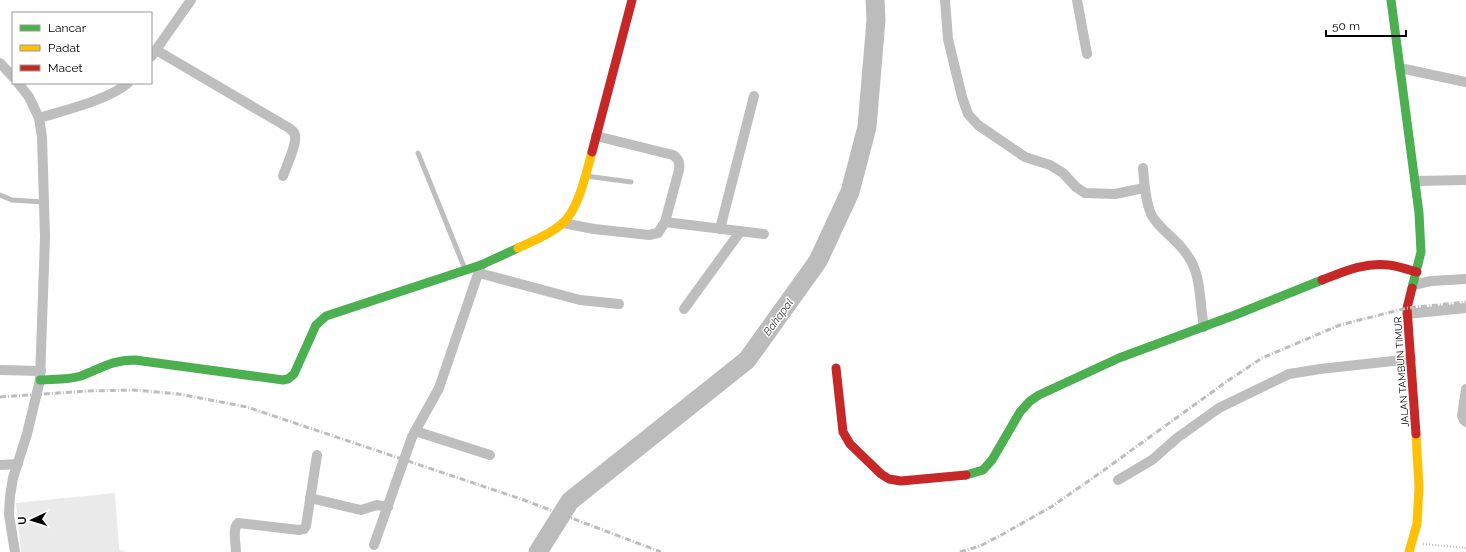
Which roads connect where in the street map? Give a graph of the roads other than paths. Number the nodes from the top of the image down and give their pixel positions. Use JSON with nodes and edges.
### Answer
{"nodes":[{"id":1,"x":191,"y":0,"type":"edge"},
{"id":2,"x":632,"y":0,"type":"edge"},
{"id":3,"x":945,"y":0,"type":"edge"},
{"id":4,"x":1077,"y":0,"type":"edge"},
{"id":5,"x":1391,"y":0,"type":"edge"},
{"id":6,"x":154,"y":54,"type":"edge"},
{"id":7,"x":1087,"y":54,"type":"dead end"},
{"id":8,"x":0,"y":63,"type":"edge"},
{"id":9,"x":1400,"y":68,"type":"junction"},
{"id":10,"x":12,"y":76,"type":"edge"},
{"id":11,"x":1466,"y":82,"type":"edge"},
{"id":12,"x":19,"y":84,"type":"edge"},
{"id":13,"x":127,"y":84,"type":"edge"},
{"id":14,"x":754,"y":96,"type":"dead end"},
{"id":15,"x":39,"y":118,"type":"junction"},
{"id":16,"x":596,"y":136,"type":"junction"},
{"id":17,"x":418,"y":153,"type":"dead end"},
{"id":18,"x":1143,"y":168,"type":"dead end"},
{"id":19,"x":283,"y":176,"type":"dead end"},
{"id":20,"x":586,"y":176,"type":"junction"},
{"id":21,"x":1415,"y":180,"type":"junction"},
{"id":22,"x":1466,"y":180,"type":"edge"},
{"id":23,"x":631,"y":182,"type":"dead end"},
{"id":24,"x":1144,"y":188,"type":"junction"},
{"id":25,"x":0,"y":195,"type":"edge"},
{"id":26,"x":44,"y":202,"type":"junction"},
{"id":27,"x":665,"y":222,"type":"junction"},
{"id":28,"x":563,"y":223,"type":"junction"},
{"id":29,"x":720,"y":229,"type":"junction"},
{"id":30,"x":740,"y":232,"type":"junction"},
{"id":31,"x":764,"y":234,"type":"dead end"},
{"id":32,"x":480,"y":269,"type":"junction"},
{"id":33,"x":465,"y":270,"type":"junction"},
{"id":34,"x":1417,"y":272,"type":"junction"},
{"id":35,"x":1466,"y":279,"type":"edge"},
{"id":36,"x":1413,"y":285,"type":"junction"},
{"id":37,"x":619,"y":304,"type":"dead end"},
{"id":38,"x":1466,"y":308,"type":"edge"},
{"id":39,"x":684,"y":309,"type":"dead end"},
{"id":40,"x":1407,"y":314,"type":"junction"},
{"id":41,"x":1204,"y":326,"type":"junction"},
{"id":42,"x":1410,"y":359,"type":"junction"},
{"id":43,"x":836,"y":368,"type":"dead end"},
{"id":44,"x":0,"y":370,"type":"edge"},
{"id":45,"x":40,"y":376,"type":"junction"},
{"id":46,"x":1466,"y":389,"type":"edge"},
{"id":47,"x":1466,"y":422,"type":"edge"},
{"id":48,"x":415,"y":431,"type":"junction"},
{"id":49,"x":490,"y":454,"type":"dead end"},
{"id":50,"x":317,"y":455,"type":"dead end"},
{"id":51,"x":18,"y":464,"type":"junction"},
{"id":52,"x":0,"y":465,"type":"edge"},
{"id":53,"x":1118,"y":480,"type":"dead end"},
{"id":54,"x":310,"y":498,"type":"junction"},
{"id":55,"x":388,"y":507,"type":"junction"},
{"id":56,"x":374,"y":545,"type":"dead end"},
{"id":57,"x":15,"y":552,"type":"edge"},
{"id":58,"x":236,"y":552,"type":"edge"},
{"id":59,"x":1408,"y":552,"type":"edge"}],
"edges":[{"from":1,"to":6,"type":"street"},
{"from":2,"to":16,"type":"street"},
{"from":3,"to":24,"type":"street"},
{"from":4,"to":7,"type":"street"},
{"from":5,"to":9,"type":"street","name":"JALAN TAMBUN TIMUR"},
{"from":6,"to":19,"type":"street"},
{"from":8,"to":10,"type":"street"},
{"from":9,"to":11,"type":"street"},
{"from":9,"to":21,"type":"street","name":"JALAN TAMBUN TIMUR"},
{"from":12,"to":15,"type":"street"},
{"from":13,"to":15,"type":"street"},
{"from":14,"to":29,"type":"street"},
{"from":15,"to":26,"type":"street"},
{"from":16,"to":20,"type":"street"},
{"from":16,"to":27,"type":"street"},
{"from":17,"to":33,"type":"lane"},
{"from":18,"to":24,"type":"street"},
{"from":20,"to":23,"type":"lane"},
{"from":20,"to":28,"type":"street"},
{"from":21,"to":22,"type":"street"},
{"from":21,"to":34,"type":"street","name":"JALAN TAMBUN TIMUR"},
{"from":24,"to":41,"type":"street"},
{"from":25,"to":26,"type":"lane"},
{"from":26,"to":45,"type":"street"},
{"from":27,"to":28,"type":"street"},
{"from":27,"to":29,"type":"street"},
{"from":28,"to":32,"type":"street"},
{"from":29,"to":30,"type":"street"},
{"from":30,"to":31,"type":"street"},
{"from":30,"to":39,"type":"street"},
{"from":32,"to":33,"type":"street"},
{"from":32,"to":37,"type":"street"},
{"from":32,"to":48,"type":"street"},
{"from":33,"to":45,"type":"street"},
{"from":34,"to":36,"type":"street","name":"JALAN TAMBUN TIMUR"},
{"from":34,"to":41,"type":"street"},
{"from":35,"to":36,"type":"street"},
{"from":36,"to":40,"type":"street","name":"JALAN TAMBUN TIMUR"},
{"from":38,"to":40,"type":"street"},
{"from":40,"to":42,"type":"street","name":"JALAN TAMBUN TIMUR"},
{"from":41,"to":43,"type":"street"},
{"from":42,"to":53,"type":"street"},
{"from":42,"to":59,"type":"street","name":"JALAN TAMBUN TIMUR"},
{"from":44,"to":45,"type":"street"},
{"from":45,"to":51,"type":"street"},
{"from":46,"to":47,"type":"street"},
{"from":48,"to":49,"type":"street"},
{"from":48,"to":55,"type":"street"},
{"from":50,"to":54,"type":"street"},
{"from":51,"to":52,"type":"street"},
{"from":51,"to":57,"type":"street"},
{"from":54,"to":55,"type":"street"},
{"from":54,"to":58,"type":"street"},
{"from":55,"to":56,"type":"street"}]}
